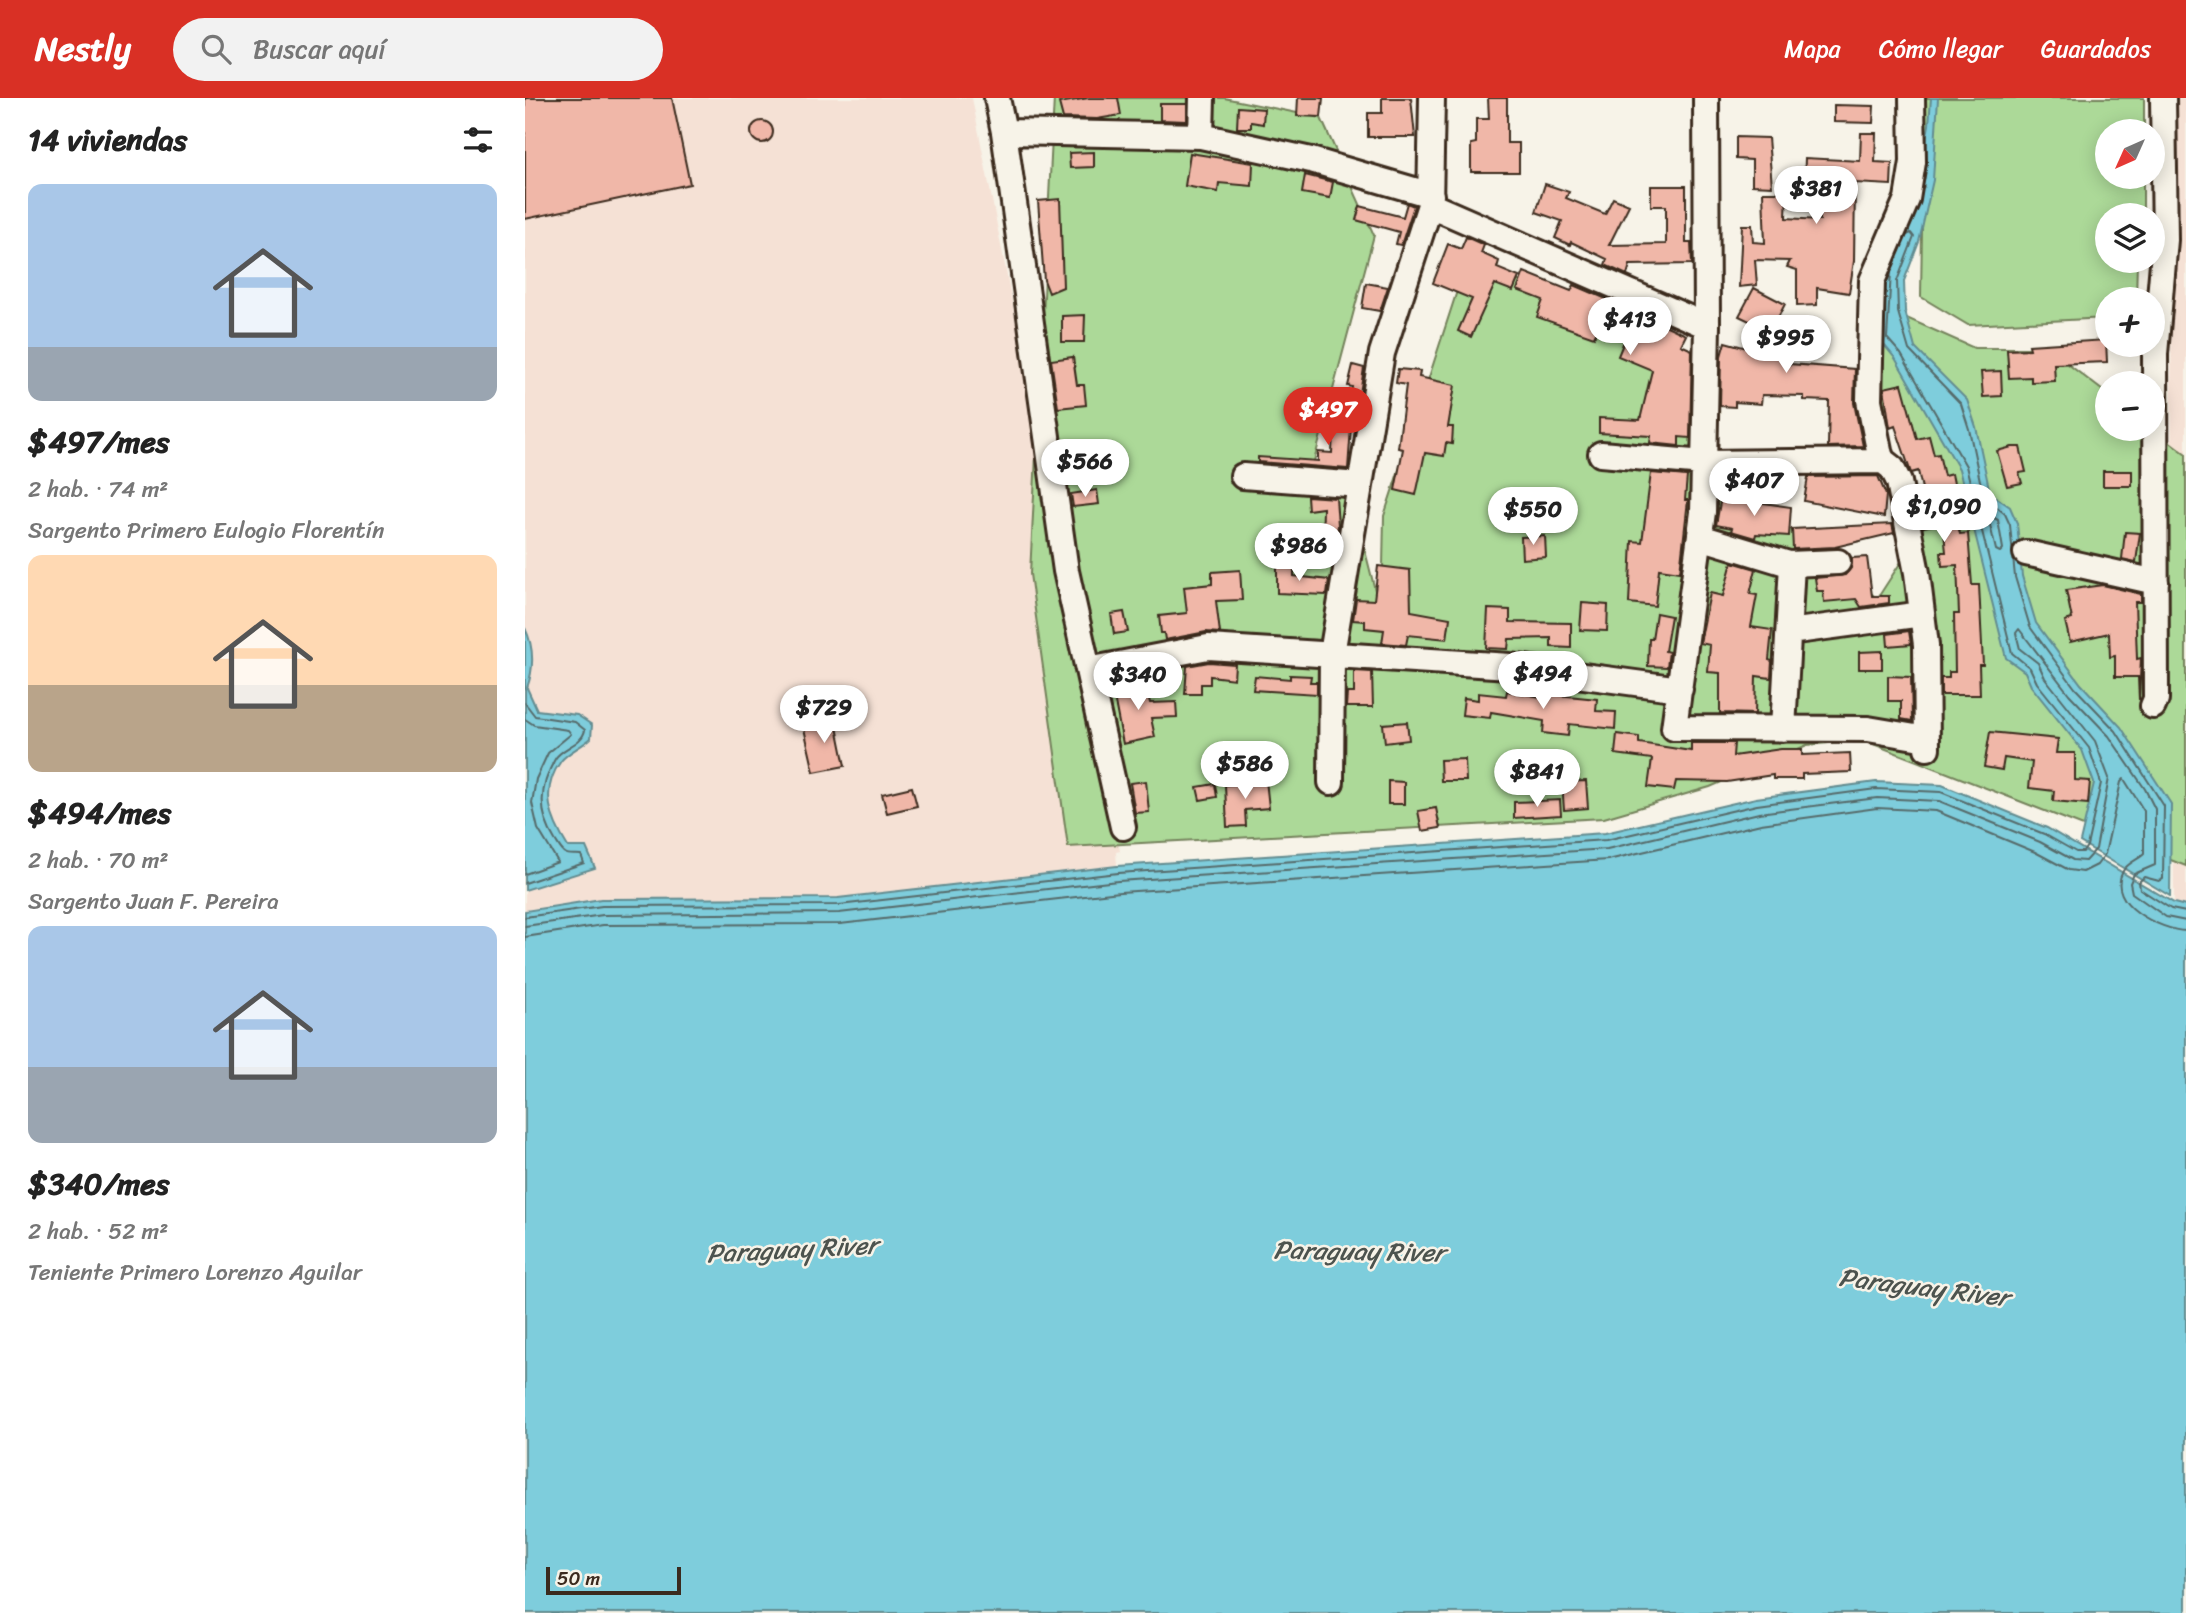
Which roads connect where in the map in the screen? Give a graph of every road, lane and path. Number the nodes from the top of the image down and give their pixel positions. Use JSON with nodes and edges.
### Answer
{"nodes":[{"id":1,"x":997,"y":98,"type":"edge"},
{"id":2,"x":1202,"y":98,"type":"edge"},
{"id":3,"x":1432,"y":98,"type":"edge"},
{"id":4,"x":1706,"y":98,"type":"edge"},
{"id":5,"x":1913,"y":98,"type":"edge"},
{"id":6,"x":2163,"y":98,"type":"edge"},
{"id":7,"x":1004,"y":132,"type":"junction"},
{"id":8,"x":1201,"y":136,"type":"junction"},
{"id":9,"x":1430,"y":200,"type":"junction"},
{"id":10,"x":1707,"y":326,"type":"junction"},
{"id":11,"x":1601,"y":454,"type":"dead end"},
{"id":12,"x":1883,"y":461,"type":"junction"},
{"id":13,"x":1704,"y":463,"type":"junction"},
{"id":14,"x":1243,"y":476,"type":"dead end"},
{"id":15,"x":1360,"y":485,"type":"junction"},
{"id":16,"x":1700,"y":537,"type":"junction"},
{"id":17,"x":2026,"y":553,"type":"dead end"},
{"id":18,"x":1838,"y":562,"type":"dead end"},
{"id":19,"x":1792,"y":564,"type":"junction"},
{"id":20,"x":2156,"y":582,"type":"junction"},
{"id":21,"x":1922,"y":614,"type":"junction"},
{"id":22,"x":1789,"y":632,"type":"junction"},
{"id":23,"x":1332,"y":654,"type":"junction"},
{"id":24,"x":1089,"y":670,"type":"junction"},
{"id":25,"x":1680,"y":689,"type":"junction"},
{"id":26,"x":2153,"y":706,"type":"dead end"},
{"id":27,"x":1783,"y":729,"type":"junction"},
{"id":28,"x":1331,"y":782,"type":"dead end"},
{"id":29,"x":1123,"y":827,"type":"dead end"}],
"edges":[{"from":1,"to":7,"type":"street"},
{"from":2,"to":8,"type":"street"},
{"from":3,"to":9,"type":"street"},
{"from":4,"to":10,"type":"street"},
{"from":5,"to":12,"type":"street"},
{"from":6,"to":20,"type":"street"},
{"from":7,"to":8,"type":"street"},
{"from":7,"to":24,"type":"street"},
{"from":8,"to":9,"type":"street"},
{"from":9,"to":10,"type":"street"},
{"from":9,"to":15,"type":"street"},
{"from":10,"to":13,"type":"street"},
{"from":11,"to":13,"type":"street"},
{"from":12,"to":13,"type":"street"},
{"from":12,"to":21,"type":"street"},
{"from":13,"to":16,"type":"street"},
{"from":14,"to":15,"type":"street"},
{"from":15,"to":23,"type":"street"},
{"from":16,"to":19,"type":"street"},
{"from":16,"to":25,"type":"street"},
{"from":17,"to":20,"type":"street"},
{"from":18,"to":19,"type":"street"},
{"from":19,"to":22,"type":"street"},
{"from":20,"to":26,"type":"street"},
{"from":21,"to":22,"type":"street"},
{"from":21,"to":27,"type":"street"},
{"from":22,"to":27,"type":"street"},
{"from":23,"to":24,"type":"street"},
{"from":23,"to":25,"type":"street"},
{"from":23,"to":28,"type":"street"},
{"from":24,"to":29,"type":"street"},
{"from":25,"to":27,"type":"street"}]}
